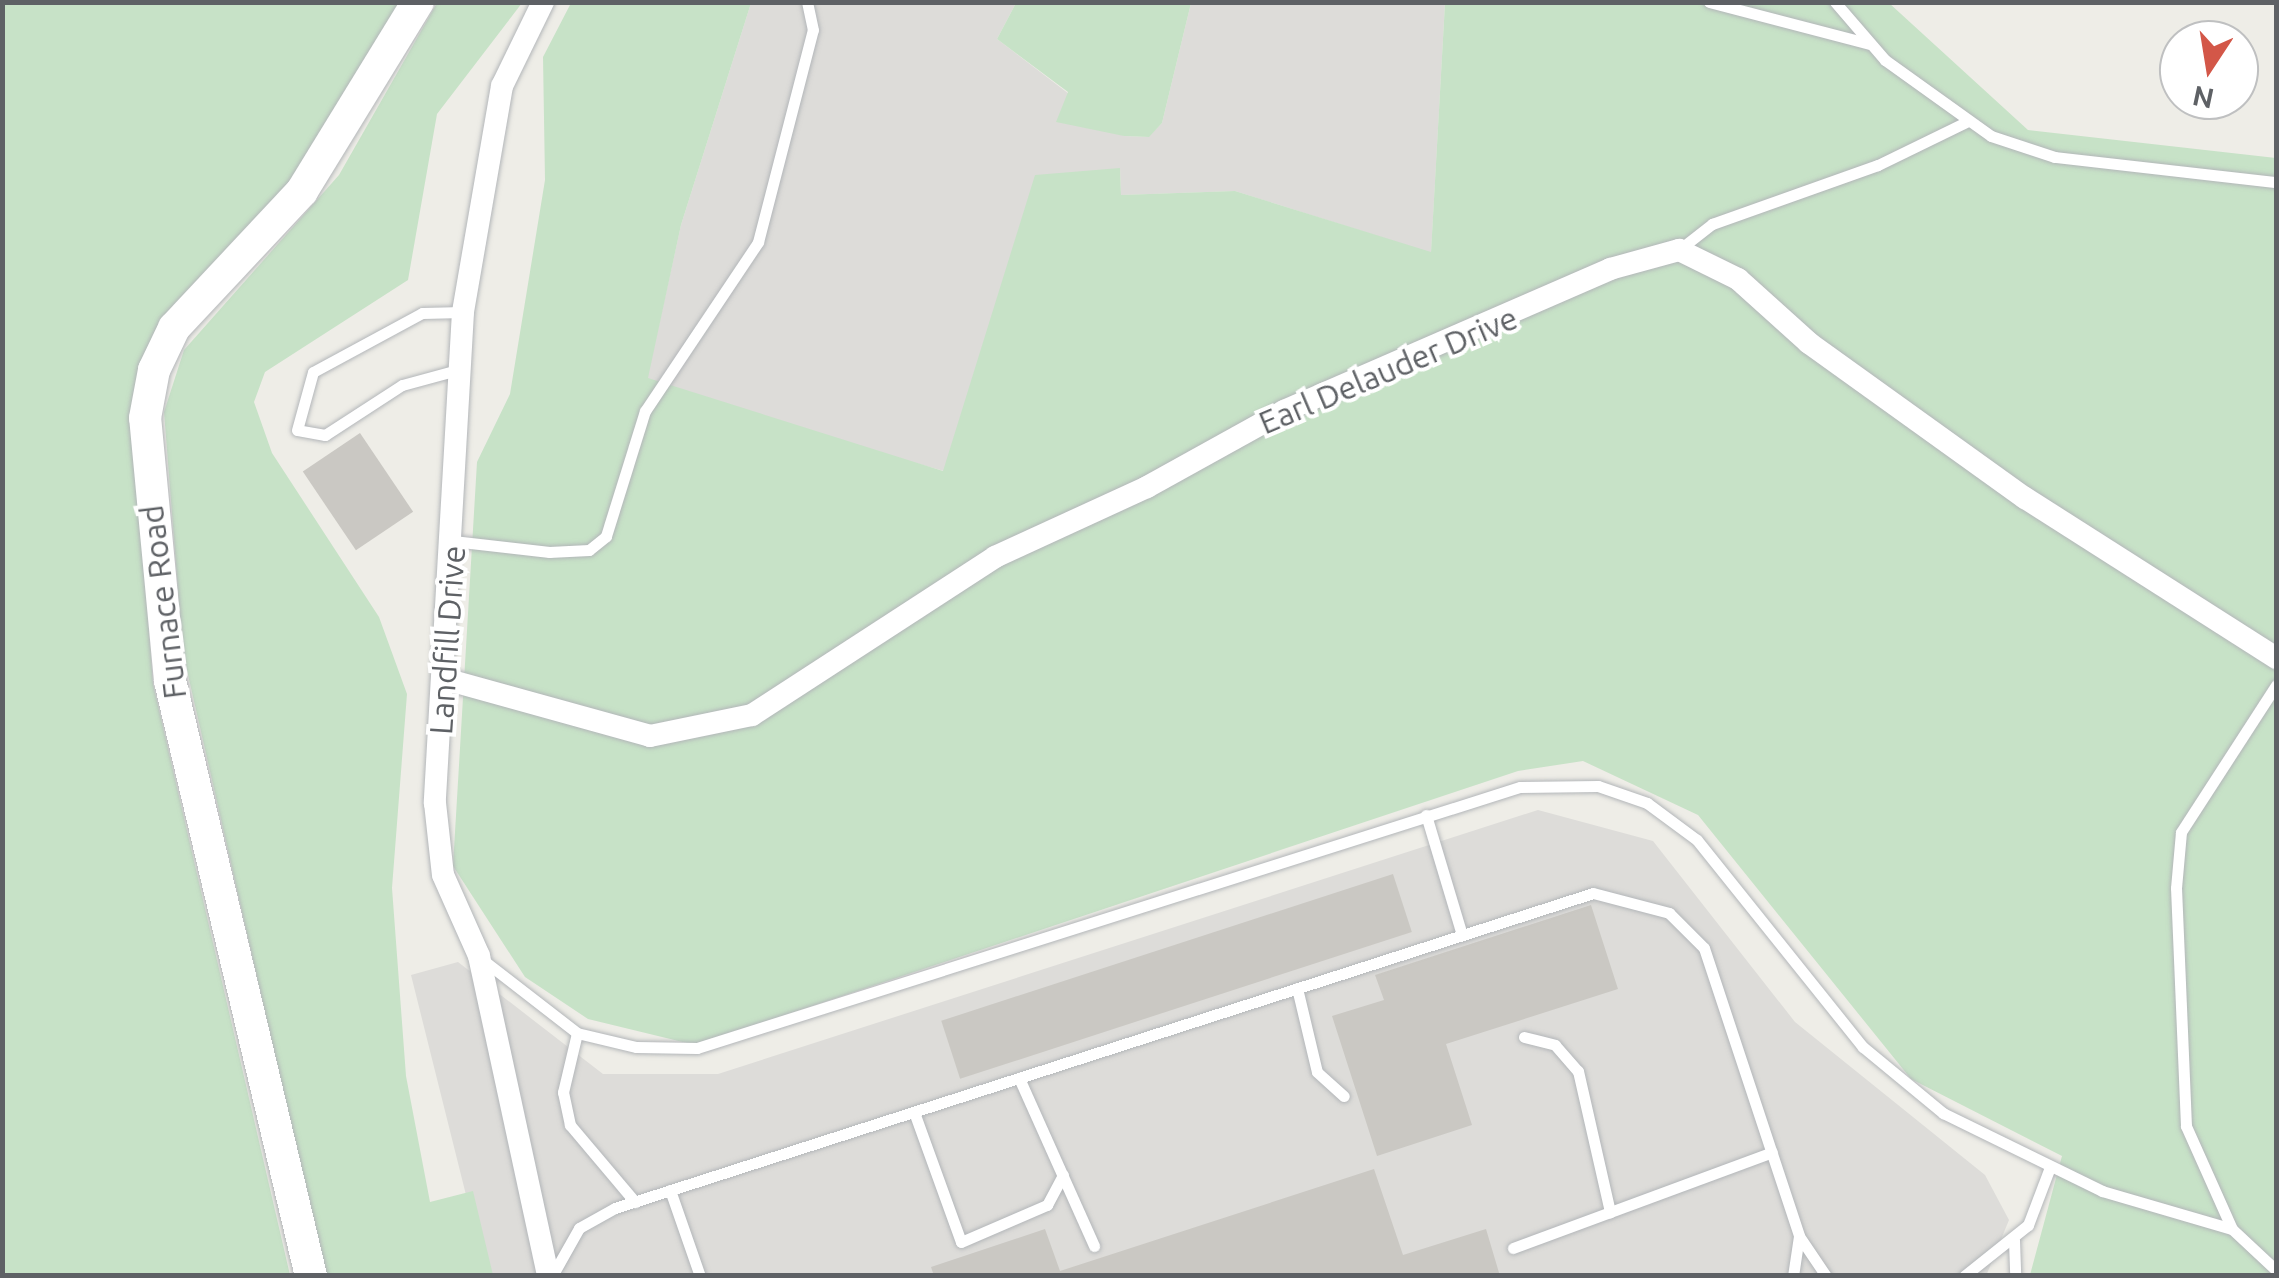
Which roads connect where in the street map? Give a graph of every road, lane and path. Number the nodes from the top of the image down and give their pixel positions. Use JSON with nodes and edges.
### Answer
{"nodes":[{"id":1,"x":418,"y":2,"type":"edge"},
{"id":2,"x":543,"y":2,"type":"edge"},
{"id":3,"x":808,"y":2,"type":"edge"},
{"id":4,"x":1710,"y":2,"type":"edge"},
{"id":5,"x":1835,"y":2,"type":"edge"},
{"id":6,"x":1871,"y":44,"type":"junction"},
{"id":7,"x":1966,"y":122,"type":"junction"},
{"id":8,"x":2276,"y":182,"type":"edge"},
{"id":9,"x":1679,"y":250,"type":"junction"},
{"id":10,"x":462,"y":312,"type":"junction"},
{"id":11,"x":461,"y":369,"type":"junction"},
{"id":12,"x":453,"y":541,"type":"junction"},
{"id":13,"x":2276,"y":658,"type":"edge"},
{"id":14,"x":445,"y":678,"type":"junction"},
{"id":15,"x":2276,"y":685,"type":"edge"},
{"id":16,"x":1426,"y":815,"type":"junction"},
{"id":17,"x":1462,"y":935,"type":"junction"},
{"id":18,"x":479,"y":956,"type":"junction"},
{"id":19,"x":1297,"y":988,"type":"junction"},
{"id":20,"x":577,"y":1033,"type":"junction"},
{"id":21,"x":1524,"y":1037,"type":"dead end"},
{"id":22,"x":1019,"y":1078,"type":"junction"},
{"id":23,"x":1344,"y":1096,"type":"dead end"},
{"id":24,"x":914,"y":1112,"type":"junction"},
{"id":25,"x":1772,"y":1152,"type":"junction"},
{"id":26,"x":2050,"y":1167,"type":"junction"},
{"id":27,"x":1063,"y":1175,"type":"junction"},
{"id":28,"x":670,"y":1190,"type":"junction"},
{"id":29,"x":635,"y":1202,"type":"junction"},
{"id":30,"x":1610,"y":1212,"type":"junction"},
{"id":31,"x":2232,"y":1229,"type":"junction"},
{"id":32,"x":1800,"y":1236,"type":"junction"},
{"id":33,"x":2014,"y":1240,"type":"junction"},
{"id":34,"x":1094,"y":1246,"type":"dead end"},
{"id":35,"x":1514,"y":1248,"type":"dead end"},
{"id":36,"x":2276,"y":1270,"type":"edge"},
{"id":37,"x":311,"y":1276,"type":"edge"},
{"id":38,"x":550,"y":1276,"type":"edge"},
{"id":39,"x":700,"y":1276,"type":"edge"},
{"id":40,"x":1792,"y":1276,"type":"edge"},
{"id":41,"x":1826,"y":1276,"type":"edge"},
{"id":42,"x":1964,"y":1276,"type":"edge"},
{"id":43,"x":2015,"y":1276,"type":"edge"}],
"edges":[{"from":1,"to":37,"type":"main road","name":"Furnace Road"},
{"from":2,"to":10,"type":"street","name":"Landfill Drive"},
{"from":3,"to":12,"type":"lane"},
{"from":4,"to":6,"type":"lane"},
{"from":5,"to":6,"type":"lane"},
{"from":6,"to":7,"type":"lane"},
{"from":7,"to":8,"type":"lane"},
{"from":7,"to":9,"type":"lane"},
{"from":9,"to":13,"type":"street"},
{"from":9,"to":14,"type":"street","name":"Earl Delauder Drive"},
{"from":10,"to":11,"type":"street","name":"Landfill Drive"},
{"from":10,"to":11,"type":"lane"},
{"from":11,"to":12,"type":"street","name":"Landfill Drive"},
{"from":12,"to":14,"type":"street","name":"Landfill Drive"},
{"from":14,"to":18,"type":"street","name":"Landfill Drive"},
{"from":15,"to":31,"type":"lane"},
{"from":16,"to":17,"type":"lane"},
{"from":16,"to":20,"type":"lane"},
{"from":16,"to":26,"type":"lane"},
{"from":17,"to":19,"type":"lane"},
{"from":17,"to":25,"type":"lane"},
{"from":18,"to":20,"type":"lane"},
{"from":18,"to":38,"type":"street","name":"Landfill Drive"},
{"from":19,"to":22,"type":"lane"},
{"from":19,"to":23,"type":"lane"},
{"from":20,"to":29,"type":"lane"},
{"from":21,"to":30,"type":"lane"},
{"from":22,"to":24,"type":"lane"},
{"from":22,"to":27,"type":"lane"},
{"from":24,"to":27,"type":"lane"},
{"from":24,"to":28,"type":"lane"},
{"from":25,"to":30,"type":"lane"},
{"from":25,"to":32,"type":"lane"},
{"from":26,"to":31,"type":"lane"},
{"from":26,"to":33,"type":"lane"},
{"from":27,"to":34,"type":"lane"},
{"from":28,"to":29,"type":"lane"},
{"from":28,"to":39,"type":"lane"},
{"from":29,"to":38,"type":"lane"},
{"from":30,"to":35,"type":"lane"},
{"from":31,"to":36,"type":"lane"},
{"from":32,"to":40,"type":"lane"},
{"from":32,"to":41,"type":"lane"},
{"from":33,"to":42,"type":"lane"},
{"from":33,"to":43,"type":"lane"}]}
